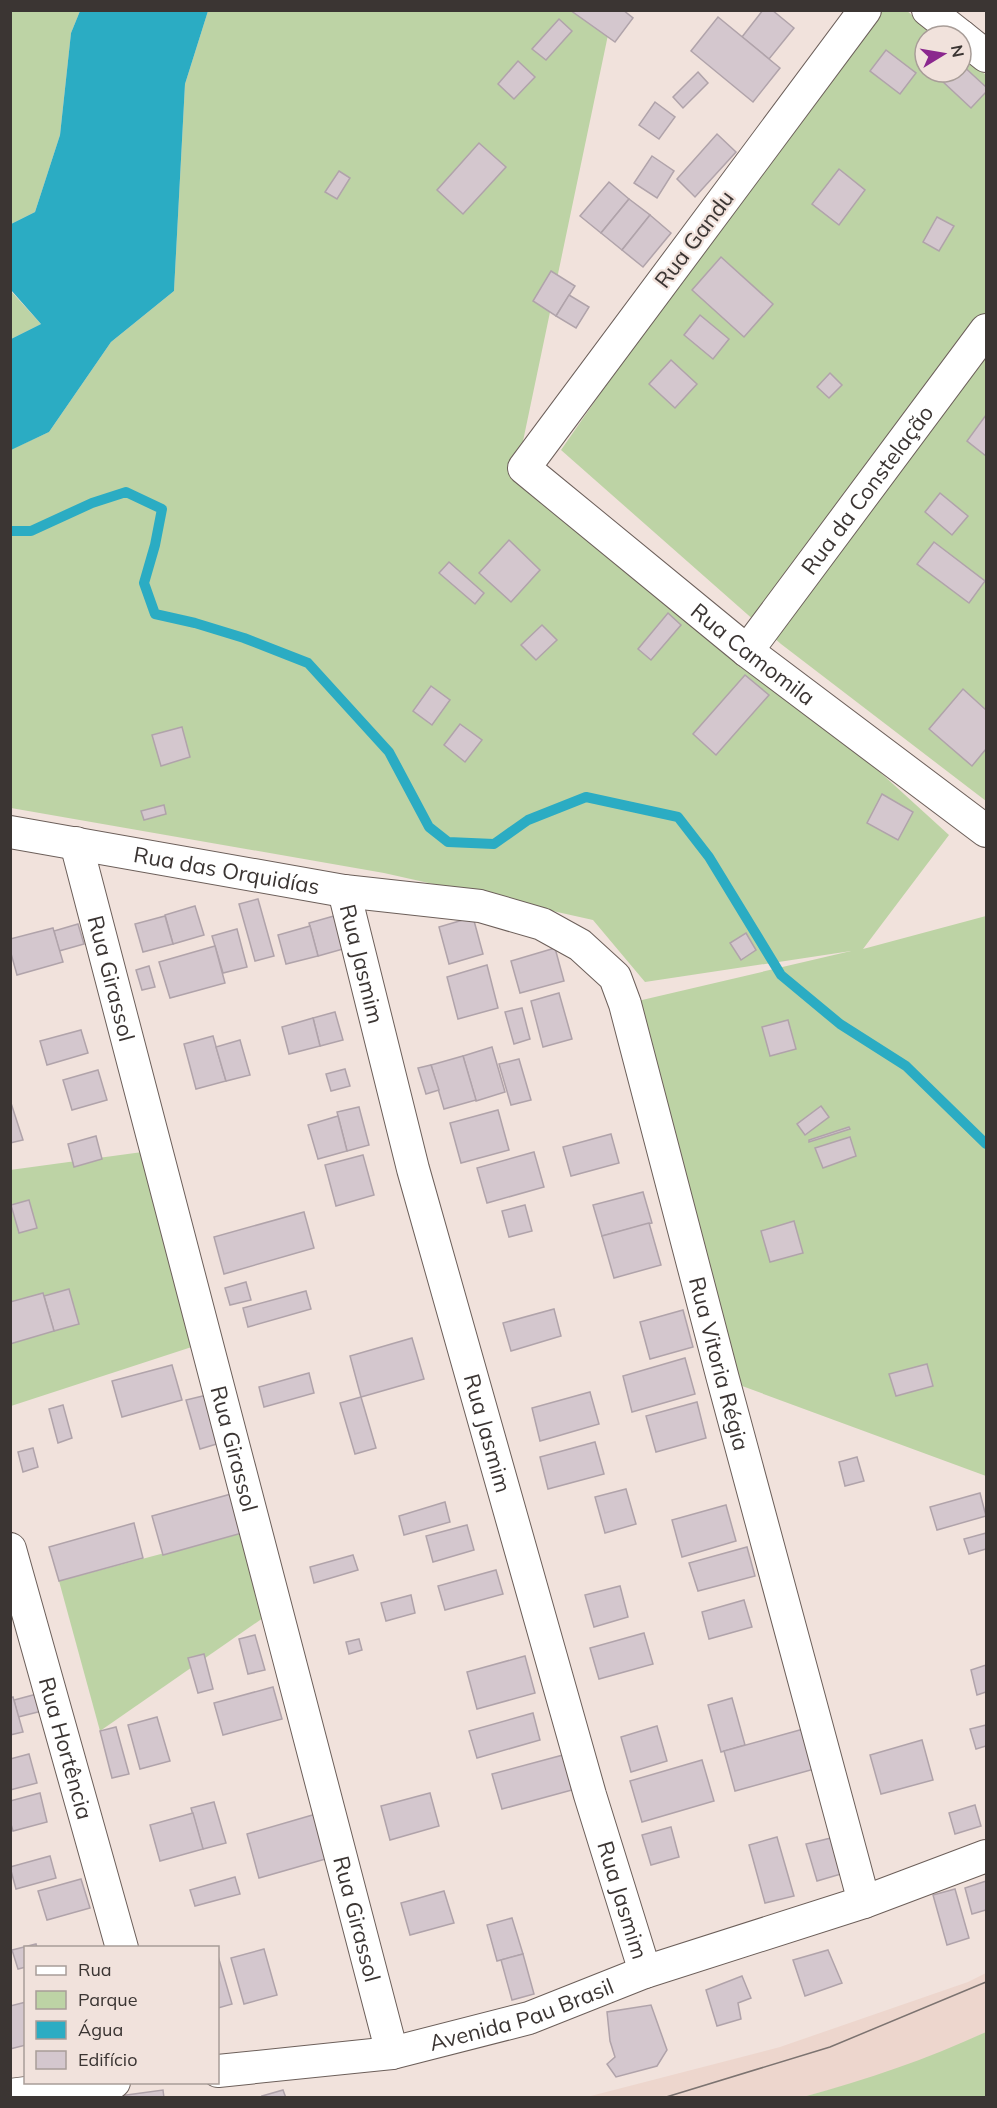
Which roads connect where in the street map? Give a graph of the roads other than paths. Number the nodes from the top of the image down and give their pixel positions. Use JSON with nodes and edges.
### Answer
{"nodes":[{"id":1,"x":865,"y":10,"type":"edge"},
{"id":2,"x":927,"y":10,"type":"edge"},
{"id":3,"x":945,"y":24,"type":"edge"},
{"id":4,"x":973,"y":45,"type":"edge"},
{"id":5,"x":987,"y":56,"type":"edge"},
{"id":6,"x":987,"y":330,"type":"edge"},
{"id":7,"x":524,"y":468,"type":"joint"},
{"id":8,"x":747,"y":651,"type":"junction"},
{"id":9,"x":984,"y":824,"type":"edge"},
{"id":10,"x":10,"y":832,"type":"edge"},
{"id":11,"x":76,"y":843,"type":"junction"},
{"id":12,"x":344,"y":891,"type":"junction"},
{"id":13,"x":480,"y":906,"type":"joint"},
{"id":14,"x":10,"y":1549,"type":"edge"},
{"id":15,"x":987,"y":1856,"type":"edge"},
{"id":16,"x":864,"y":1902,"type":"junction"},
{"id":17,"x":122,"y":1946,"type":"edge"},
{"id":18,"x":645,"y":1972,"type":"junction"},
{"id":19,"x":392,"y":2053,"type":"junction"},
{"id":20,"x":219,"y":2071,"type":"edge"},
{"id":21,"x":98,"y":2084,"type":"edge"},
{"id":22,"x":10,"y":2095,"type":"edge"}],
"edges":[{"from":1,"to":7,"type":"street","name":"Rua Gandu"},
{"from":2,"to":3,"type":"street"},
{"from":4,"to":5,"type":"street"},
{"from":6,"to":8,"type":"street","name":"Rua da Constelação"},
{"from":7,"to":8,"type":"street","name":"Rua Camomila"},
{"from":8,"to":9,"type":"street","name":"Rua Camomila"},
{"from":10,"to":11,"type":"street","name":"Rua das Orquidías"},
{"from":11,"to":12,"type":"street","name":"Rua das Orquidías"},
{"from":11,"to":19,"type":"street","name":"Rua Girassol"},
{"from":12,"to":13,"type":"street","name":"Rua das Orquidías"},
{"from":12,"to":18,"type":"street","name":"Rua Jasmim"},
{"from":13,"to":16,"type":"street","name":"Rua Vitoria Régia"},
{"from":14,"to":17,"type":"street","name":"Rua Hortência"},
{"from":15,"to":16,"type":"street","name":"Avenida Pau Brasil"},
{"from":16,"to":18,"type":"street","name":"Avenida Pau Brasil"},
{"from":18,"to":19,"type":"street","name":"Avenida Pau Brasil"},
{"from":19,"to":20,"type":"street","name":"Avenida Pau Brasil"},
{"from":21,"to":22,"type":"street"}]}
